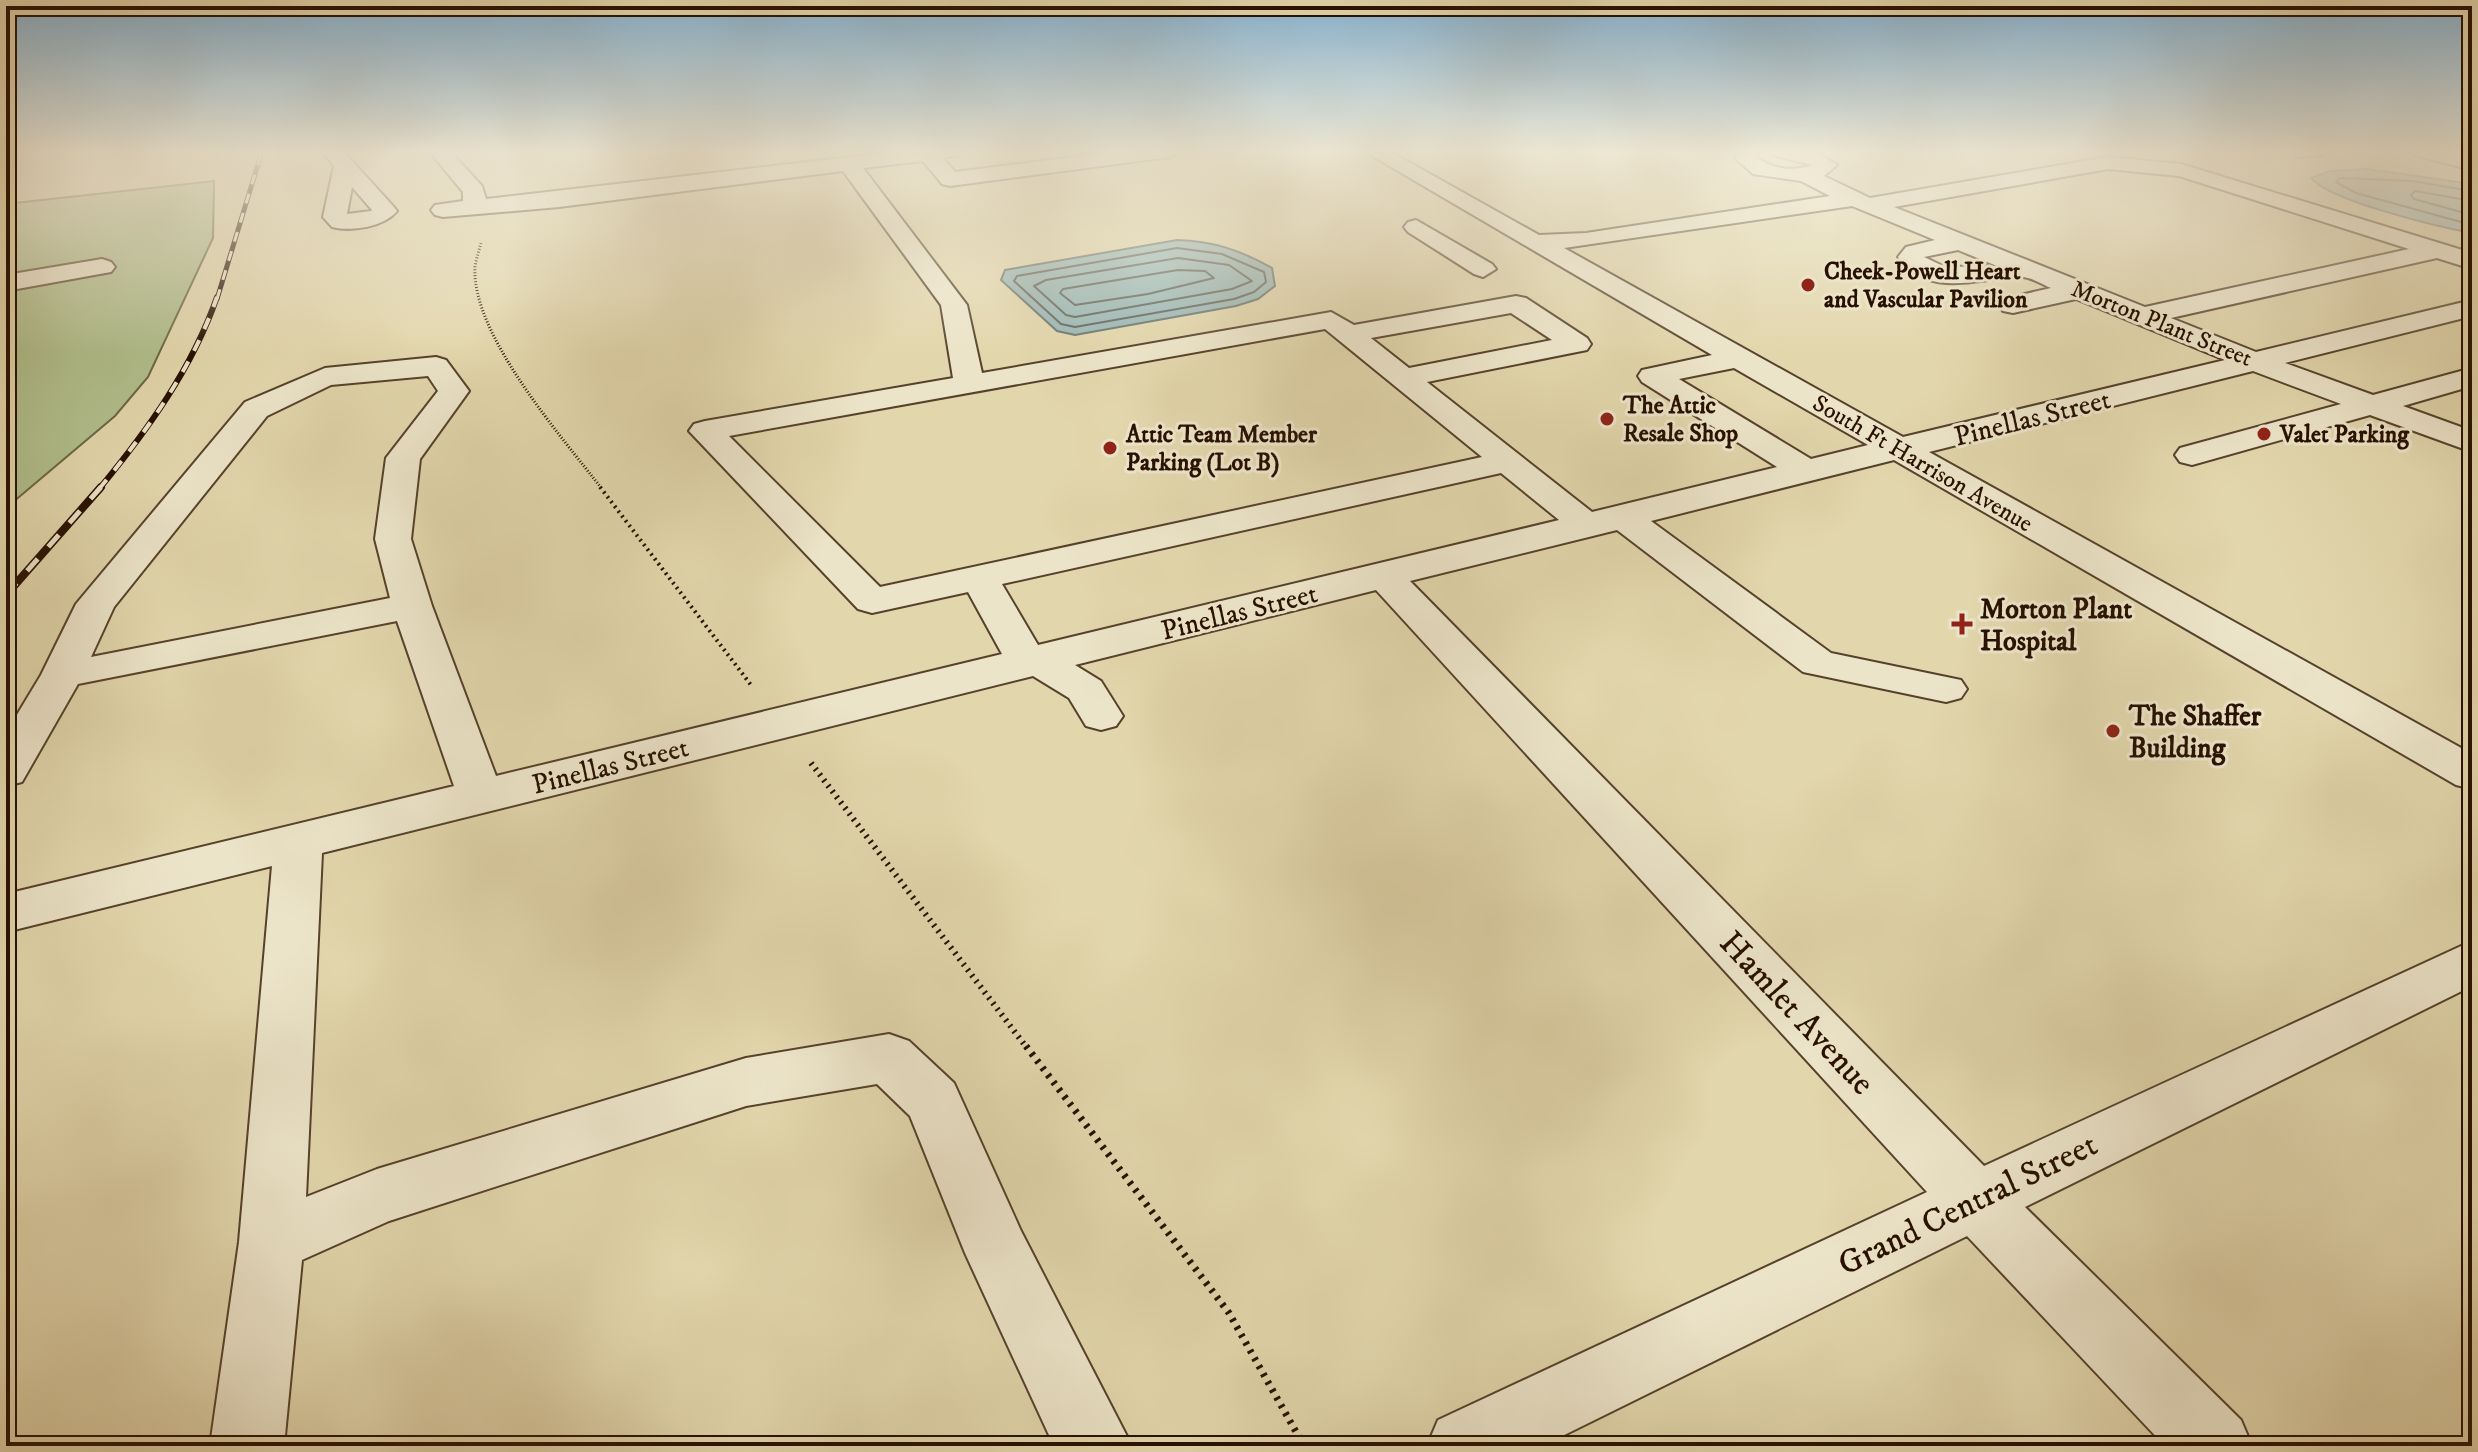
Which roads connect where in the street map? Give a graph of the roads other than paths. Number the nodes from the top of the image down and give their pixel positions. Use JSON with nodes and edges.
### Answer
{"nodes":[{"id":1,"x":889,"y":219,"type":"edge"},
{"id":2,"x":1493,"y":219,"type":"edge"},
{"id":3,"x":1739,"y":219,"type":"edge"},
{"id":4,"x":1902,"y":219,"type":"edge"},
{"id":5,"x":2324,"y":219,"type":"edge"},
{"id":6,"x":1416,"y":227,"type":"dead end"},
{"id":7,"x":1528,"y":239,"type":"junction"},
{"id":8,"x":1960,"y":242,"type":"junction"},
{"id":9,"x":1448,"y":247,"type":"junction"},
{"id":10,"x":2437,"y":250,"type":"junction"},
{"id":11,"x":2032,"y":257,"type":"junction"},
{"id":12,"x":2472,"y":261,"type":"edge"},
{"id":13,"x":102,"y":267,"type":"dead end"},
{"id":14,"x":1483,"y":269,"type":"dead end"},
{"id":15,"x":9,"y":289,"type":"edge"},
{"id":16,"x":2079,"y":290,"type":"junction"},
{"id":17,"x":2013,"y":305,"type":"dead end"},
{"id":18,"x":2472,"y":308,"type":"edge"},
{"id":19,"x":2143,"y":316,"type":"junction"},
{"id":20,"x":1348,"y":334,"type":"junction"},
{"id":21,"x":1739,"y":358,"type":"junction"},
{"id":22,"x":2256,"y":362,"type":"junction"},
{"id":23,"x":1402,"y":378,"type":"junction"},
{"id":24,"x":969,"y":384,"type":"junction"},
{"id":25,"x":2465,"y":384,"type":"edge"},
{"id":26,"x":2376,"y":404,"type":"junction"},
{"id":27,"x":2472,"y":442,"type":"edge"},
{"id":28,"x":1899,"y":449,"type":"junction"},
{"id":29,"x":2192,"y":455,"type":"dead end"},
{"id":30,"x":1507,"y":462,"type":"junction"},
{"id":31,"x":1808,"y":472,"type":"junction"},
{"id":32,"x":1606,"y":522,"type":"junction"},
{"id":33,"x":1384,"y":576,"type":"junction"},
{"id":34,"x":979,"y":578,"type":"junction"},
{"id":35,"x":412,"y":606,"type":"junction"},
{"id":36,"x":1033,"y":662,"type":"junction"},
{"id":37,"x":62,"y":675,"type":"junction"},
{"id":38,"x":1946,"y":689,"type":"dead end"},
{"id":39,"x":1101,"y":716,"type":"dead end"},
{"id":40,"x":6,"y":771,"type":"edge"},
{"id":41,"x":2472,"y":774,"type":"edge"},
{"id":42,"x":481,"y":797,"type":"junction"},
{"id":43,"x":298,"y":841,"type":"junction"},
{"id":44,"x":6,"y":913,"type":"edge"},
{"id":45,"x":2472,"y":962,"type":"edge"},
{"id":46,"x":1974,"y":1199,"type":"junction"},
{"id":47,"x":271,"y":1242,"type":"junction"},
{"id":48,"x":247,"y":1446,"type":"edge"},
{"id":49,"x":1095,"y":1446,"type":"edge"},
{"id":50,"x":1464,"y":1446,"type":"edge"},
{"id":51,"x":2215,"y":1446,"type":"edge"}],
"edges":[{"from":1,"to":24,"type":"street"},
{"from":2,"to":7,"type":"street","name":"South Ft Harrison Avenue"},
{"from":3,"to":7,"type":"street"},
{"from":4,"to":8,"type":"street","name":"Morton Plant Street"},
{"from":5,"to":10,"type":"street"},
{"from":6,"to":9,"type":"street"},
{"from":7,"to":9,"type":"street"},
{"from":7,"to":21,"type":"street","name":"South Ft Harrison Avenue"},
{"from":8,"to":11,"type":"street","name":"Morton Plant Street"},
{"from":8,"to":11,"type":"street"},
{"from":9,"to":14,"type":"street"},
{"from":10,"to":12,"type":"street"},
{"from":10,"to":19,"type":"street"},
{"from":11,"to":16,"type":"street","name":"Morton Plant Street"},
{"from":13,"to":15,"type":"street"},
{"from":16,"to":17,"type":"street"},
{"from":16,"to":19,"type":"street","name":"Morton Plant Street"},
{"from":18,"to":22,"type":"street","name":"Pinellas Street"},
{"from":19,"to":22,"type":"street","name":"Morton Plant Street"},
{"from":20,"to":23,"type":"street"},
{"from":20,"to":23,"type":"street"},
{"from":20,"to":24,"type":"street"},
{"from":21,"to":28,"type":"street","name":"South Ft Harrison Avenue"},
{"from":21,"to":31,"type":"street"},
{"from":22,"to":26,"type":"street","name":"Morton Plant Street"},
{"from":22,"to":28,"type":"street","name":"Pinellas Street"},
{"from":23,"to":30,"type":"street"},
{"from":24,"to":34,"type":"street"},
{"from":25,"to":26,"type":"street"},
{"from":26,"to":27,"type":"street","name":"Morton Plant Street"},
{"from":26,"to":29,"type":"street"},
{"from":28,"to":31,"type":"street","name":"Pinellas Street"},
{"from":28,"to":41,"type":"street","name":"South Ft Harrison Avenue"},
{"from":30,"to":32,"type":"street"},
{"from":30,"to":34,"type":"street"},
{"from":31,"to":32,"type":"street","name":"Pinellas Street"},
{"from":32,"to":33,"type":"street","name":"Pinellas Street"},
{"from":32,"to":38,"type":"street"},
{"from":33,"to":36,"type":"street","name":"Pinellas Street"},
{"from":33,"to":46,"type":"street","name":"Hamlet Avenue"},
{"from":34,"to":36,"type":"street"},
{"from":35,"to":37,"type":"street"},
{"from":35,"to":37,"type":"street"},
{"from":35,"to":42,"type":"street"},
{"from":36,"to":39,"type":"street"},
{"from":36,"to":42,"type":"street","name":"Pinellas Street"},
{"from":37,"to":40,"type":"street"},
{"from":42,"to":43,"type":"street","name":"Pinellas Street"},
{"from":43,"to":44,"type":"street","name":"Pinellas Street"},
{"from":43,"to":47,"type":"street"},
{"from":45,"to":46,"type":"street","name":"Grand Central Street"},
{"from":46,"to":50,"type":"street","name":"Grand Central Street"},
{"from":46,"to":51,"type":"street","name":"Hamlet Avenue"},
{"from":47,"to":48,"type":"street"},
{"from":47,"to":49,"type":"street"}]}
